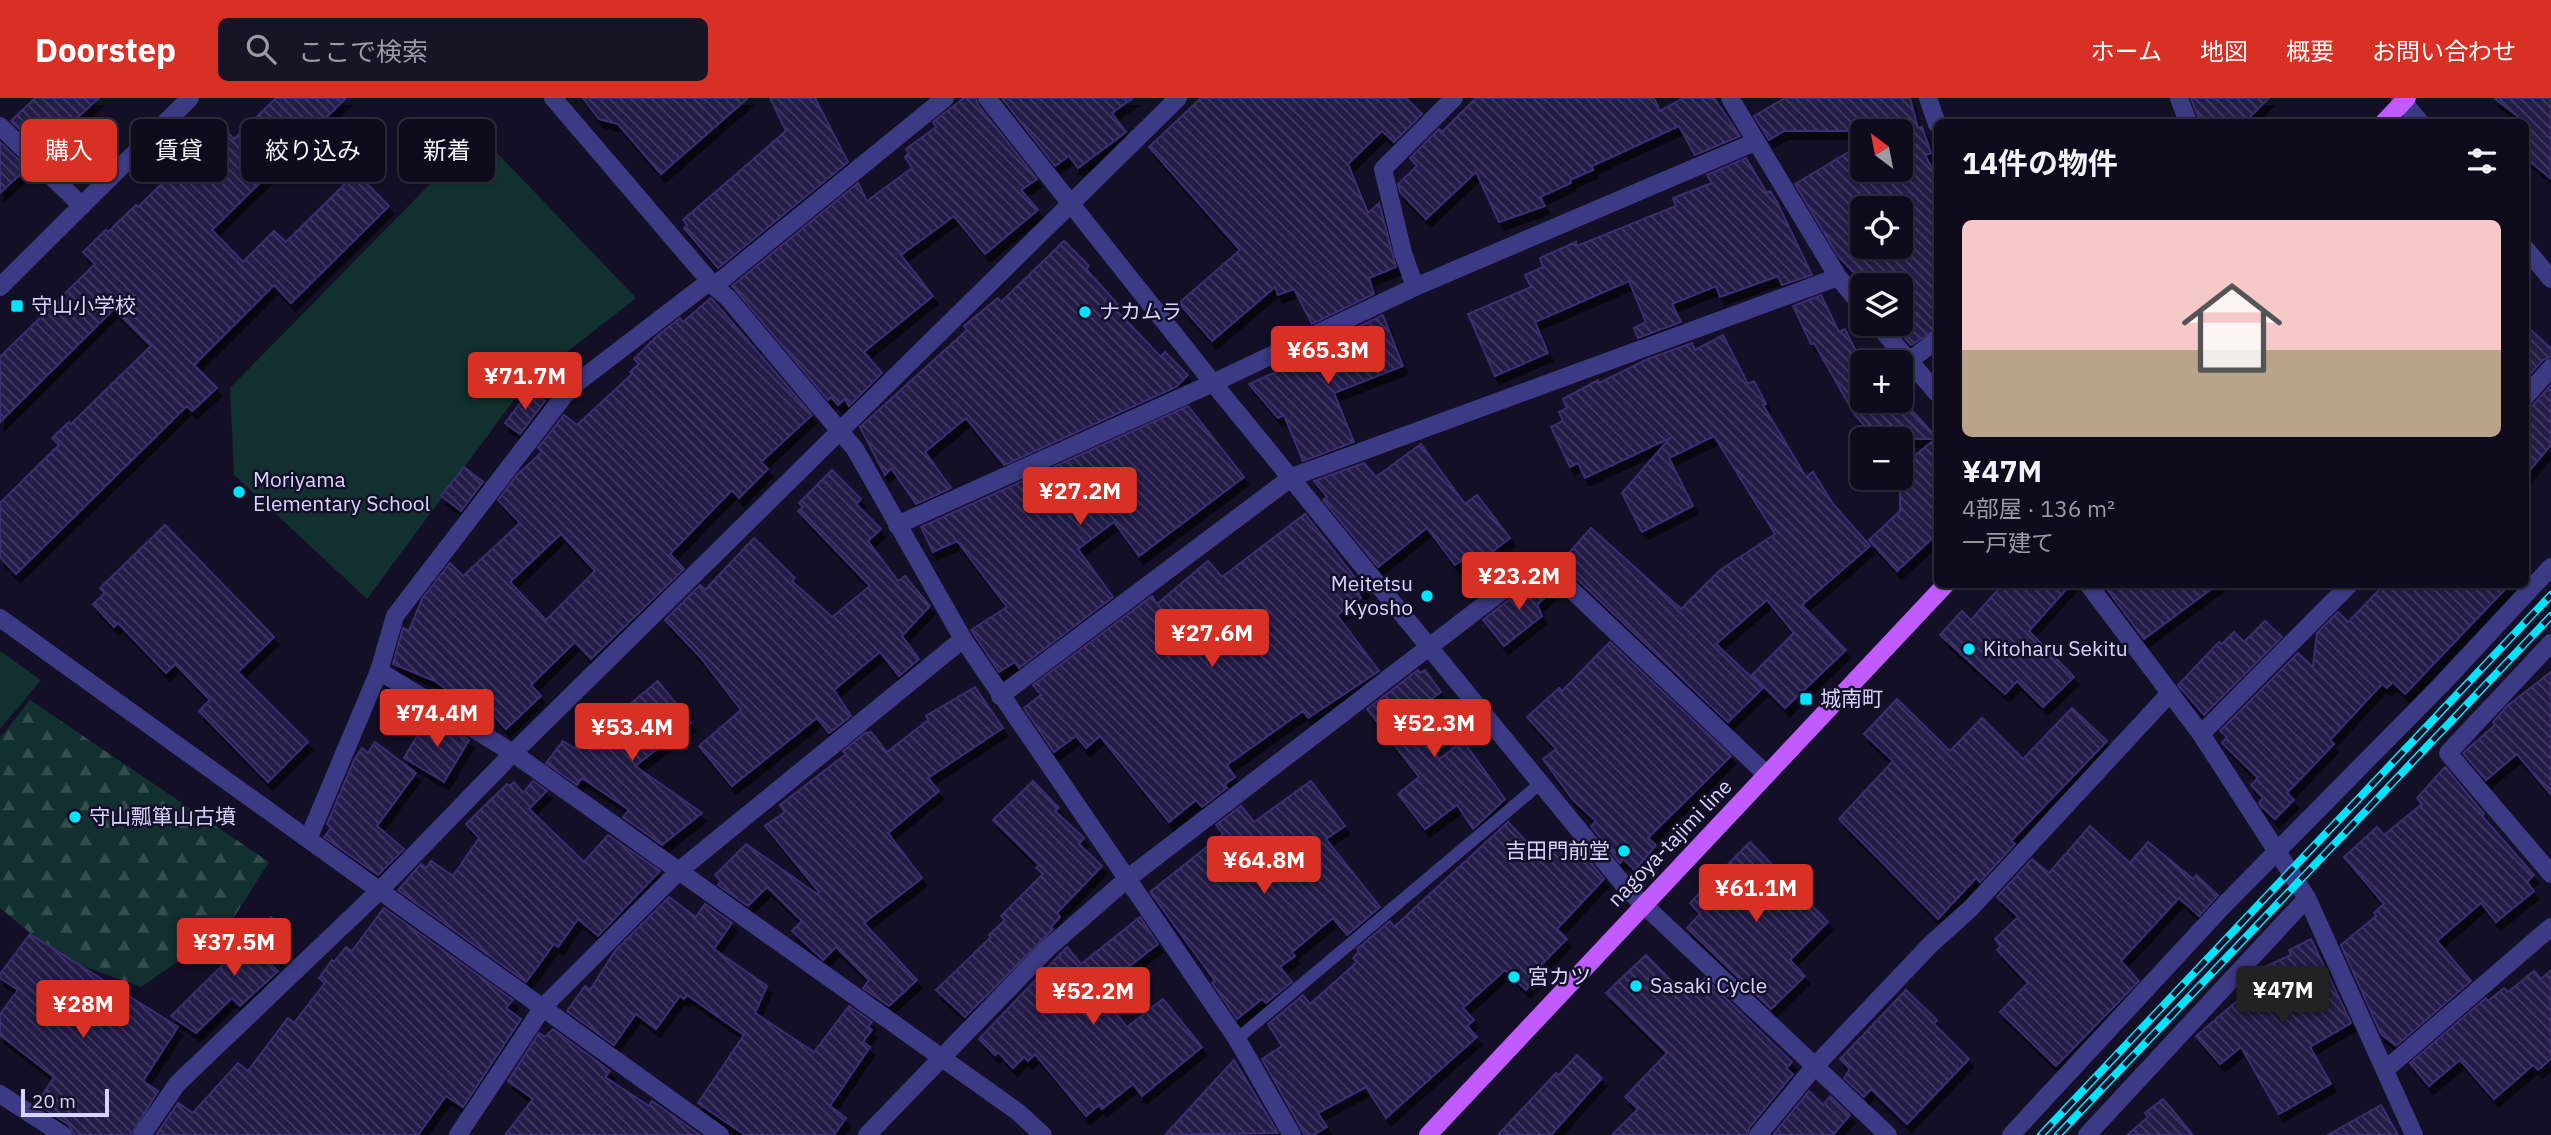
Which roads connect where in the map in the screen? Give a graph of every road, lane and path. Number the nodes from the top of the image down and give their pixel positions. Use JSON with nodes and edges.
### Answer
{"nodes":[{"id":1,"x":190,"y":98,"type":"edge"},
{"id":2,"x":553,"y":98,"type":"edge"},
{"id":3,"x":945,"y":98,"type":"edge"},
{"id":4,"x":987,"y":98,"type":"edge"},
{"id":5,"x":1178,"y":98,"type":"edge"},
{"id":6,"x":1454,"y":98,"type":"edge"},
{"id":7,"x":1730,"y":98,"type":"edge"},
{"id":8,"x":1928,"y":98,"type":"edge"},
{"id":9,"x":2179,"y":98,"type":"edge"},
{"id":10,"x":2404,"y":99,"type":"edge"},
{"id":11,"x":1935,"y":119,"type":"edge"},
{"id":12,"x":2187,"y":119,"type":"edge"},
{"id":13,"x":2387,"y":119,"type":"edge"},
{"id":14,"x":2418,"y":119,"type":"edge"},
{"id":15,"x":0,"y":126,"type":"edge"},
{"id":16,"x":1755,"y":142,"type":"junction"},
{"id":17,"x":1070,"y":204,"type":"junction"},
{"id":18,"x":82,"y":206,"type":"junction"},
{"id":19,"x":2529,"y":253,"type":"edge"},
{"id":20,"x":1838,"y":277,"type":"junction"},
{"id":21,"x":2551,"y":279,"type":"edge"},
{"id":22,"x":712,"y":284,"type":"junction"},
{"id":23,"x":1415,"y":286,"type":"junction"},
{"id":24,"x":0,"y":287,"type":"edge"},
{"id":25,"x":1850,"y":292,"type":"edge"},
{"id":26,"x":1888,"y":336,"type":"edge"},
{"id":27,"x":1934,"y":342,"type":"edge"},
{"id":28,"x":1901,"y":350,"type":"edge"},
{"id":29,"x":1913,"y":358,"type":"edge"},
{"id":30,"x":1913,"y":364,"type":"edge"},
{"id":31,"x":2551,"y":368,"type":"edge"},
{"id":32,"x":1213,"y":383,"type":"junction"},
{"id":33,"x":1934,"y":389,"type":"edge"},
{"id":34,"x":2529,"y":393,"type":"edge"},
{"id":35,"x":841,"y":431,"type":"junction"},
{"id":36,"x":1292,"y":477,"type":"junction"},
{"id":37,"x":897,"y":525,"type":"junction"},
{"id":38,"x":2551,"y":567,"type":"edge"},
{"id":39,"x":1942,"y":588,"type":"edge"},
{"id":40,"x":2091,"y":588,"type":"edge"},
{"id":41,"x":2346,"y":588,"type":"edge"},
{"id":42,"x":0,"y":618,"type":"edge"},
{"id":43,"x":963,"y":639,"type":"junction"},
{"id":44,"x":2551,"y":643,"type":"edge"},
{"id":45,"x":1427,"y":647,"type":"junction"},
{"id":46,"x":379,"y":671,"type":"junction"},
{"id":47,"x":2170,"y":693,"type":"junction"},
{"id":48,"x":1000,"y":696,"type":"junction"},
{"id":49,"x":2201,"y":734,"type":"junction"},
{"id":50,"x":513,"y":753,"type":"junction"},
{"id":51,"x":1767,"y":775,"type":"junction"},
{"id":52,"x":1541,"y":783,"type":"junction"},
{"id":53,"x":309,"y":837,"type":"junction"},
{"id":54,"x":2276,"y":851,"type":"junction"},
{"id":55,"x":680,"y":870,"type":"junction"},
{"id":56,"x":2551,"y":874,"type":"edge"},
{"id":57,"x":1127,"y":879,"type":"junction"},
{"id":58,"x":379,"y":891,"type":"junction"},
{"id":59,"x":2307,"y":898,"type":"junction"},
{"id":60,"x":1644,"y":903,"type":"junction"},
{"id":61,"x":2551,"y":927,"type":"edge"},
{"id":62,"x":543,"y":1007,"type":"junction"},
{"id":63,"x":1237,"y":1039,"type":"junction"},
{"id":64,"x":943,"y":1060,"type":"junction"},
{"id":65,"x":1815,"y":1066,"type":"junction"},
{"id":66,"x":2385,"y":1070,"type":"junction"},
{"id":67,"x":0,"y":1094,"type":"edge"},
{"id":68,"x":63,"y":1135,"type":"edge"},
{"id":69,"x":142,"y":1135,"type":"edge"},
{"id":70,"x":458,"y":1135,"type":"edge"},
{"id":71,"x":720,"y":1135,"type":"edge"},
{"id":72,"x":867,"y":1135,"type":"edge"},
{"id":73,"x":1043,"y":1135,"type":"edge"},
{"id":74,"x":1292,"y":1135,"type":"edge"},
{"id":75,"x":1429,"y":1135,"type":"edge"},
{"id":76,"x":1758,"y":1135,"type":"edge"},
{"id":77,"x":1888,"y":1135,"type":"edge"},
{"id":78,"x":2011,"y":1135,"type":"edge"},
{"id":79,"x":2087,"y":1135,"type":"edge"},
{"id":80,"x":2414,"y":1135,"type":"edge"}],
"edges":[{"from":1,"to":18,"type":"street"},
{"from":2,"to":22,"type":"street"},
{"from":3,"to":22,"type":"street"},
{"from":4,"to":17,"type":"street"},
{"from":5,"to":17,"type":"street"},
{"from":6,"to":23,"type":"street"},
{"from":7,"to":16,"type":"street"},
{"from":8,"to":11,"type":"street"},
{"from":9,"to":12,"type":"street"},
{"from":10,"to":13,"type":"main road"},
{"from":10,"to":14,"type":"street"},
{"from":15,"to":18,"type":"street"},
{"from":16,"to":20,"type":"street"},
{"from":16,"to":23,"type":"street"},
{"from":17,"to":32,"type":"street"},
{"from":17,"to":35,"type":"street"},
{"from":18,"to":24,"type":"street"},
{"from":19,"to":21,"type":"street"},
{"from":20,"to":25,"type":"street"},
{"from":20,"to":36,"type":"street"},
{"from":22,"to":35,"type":"street"},
{"from":22,"to":46,"type":"street"},
{"from":23,"to":32,"type":"street"},
{"from":26,"to":28,"type":"street"},
{"from":27,"to":29,"type":"street"},
{"from":30,"to":33,"type":"street"},
{"from":31,"to":34,"type":"street"},
{"from":32,"to":36,"type":"street"},
{"from":32,"to":37,"type":"street"},
{"from":35,"to":37,"type":"street"},
{"from":35,"to":50,"type":"street"},
{"from":36,"to":45,"type":"street"},
{"from":36,"to":48,"type":"street"},
{"from":37,"to":43,"type":"street"},
{"from":38,"to":54,"type":"street"},
{"from":39,"to":51,"type":"main road","name":"nagoya-tajimi line"},
{"from":40,"to":47,"type":"street"},
{"from":41,"to":49,"type":"street"},
{"from":42,"to":53,"type":"street"},
{"from":43,"to":48,"type":"street"},
{"from":43,"to":55,"type":"street"},
{"from":44,"to":56,"type":"street"},
{"from":45,"to":51,"type":"street"},
{"from":45,"to":52,"type":"street"},
{"from":45,"to":57,"type":"street"},
{"from":46,"to":50,"type":"street"},
{"from":46,"to":53,"type":"street"},
{"from":47,"to":49,"type":"street"},
{"from":47,"to":65,"type":"street"},
{"from":48,"to":57,"type":"street"},
{"from":49,"to":54,"type":"street"},
{"from":50,"to":55,"type":"street"},
{"from":50,"to":58,"type":"street"},
{"from":51,"to":60,"type":"main road","name":"nagoya-tajimi line"},
{"from":52,"to":60,"type":"street"},
{"from":52,"to":63,"type":"lane"},
{"from":53,"to":58,"type":"street"},
{"from":54,"to":59,"type":"street"},
{"from":54,"to":78,"type":"street"},
{"from":55,"to":62,"type":"street"},
{"from":55,"to":64,"type":"street"},
{"from":57,"to":63,"type":"street"},
{"from":57,"to":64,"type":"street"},
{"from":58,"to":62,"type":"street"},
{"from":58,"to":69,"type":"street"},
{"from":59,"to":66,"type":"street"},
{"from":59,"to":79,"type":"street"},
{"from":60,"to":65,"type":"street"},
{"from":60,"to":75,"type":"main road","name":"nagoya-tajimi line"},
{"from":61,"to":66,"type":"street"},
{"from":62,"to":70,"type":"street"},
{"from":62,"to":71,"type":"street"},
{"from":63,"to":74,"type":"street"},
{"from":64,"to":72,"type":"street"},
{"from":64,"to":73,"type":"street"},
{"from":65,"to":76,"type":"street"},
{"from":65,"to":77,"type":"street"},
{"from":66,"to":80,"type":"street"},
{"from":67,"to":68,"type":"street"}]}
